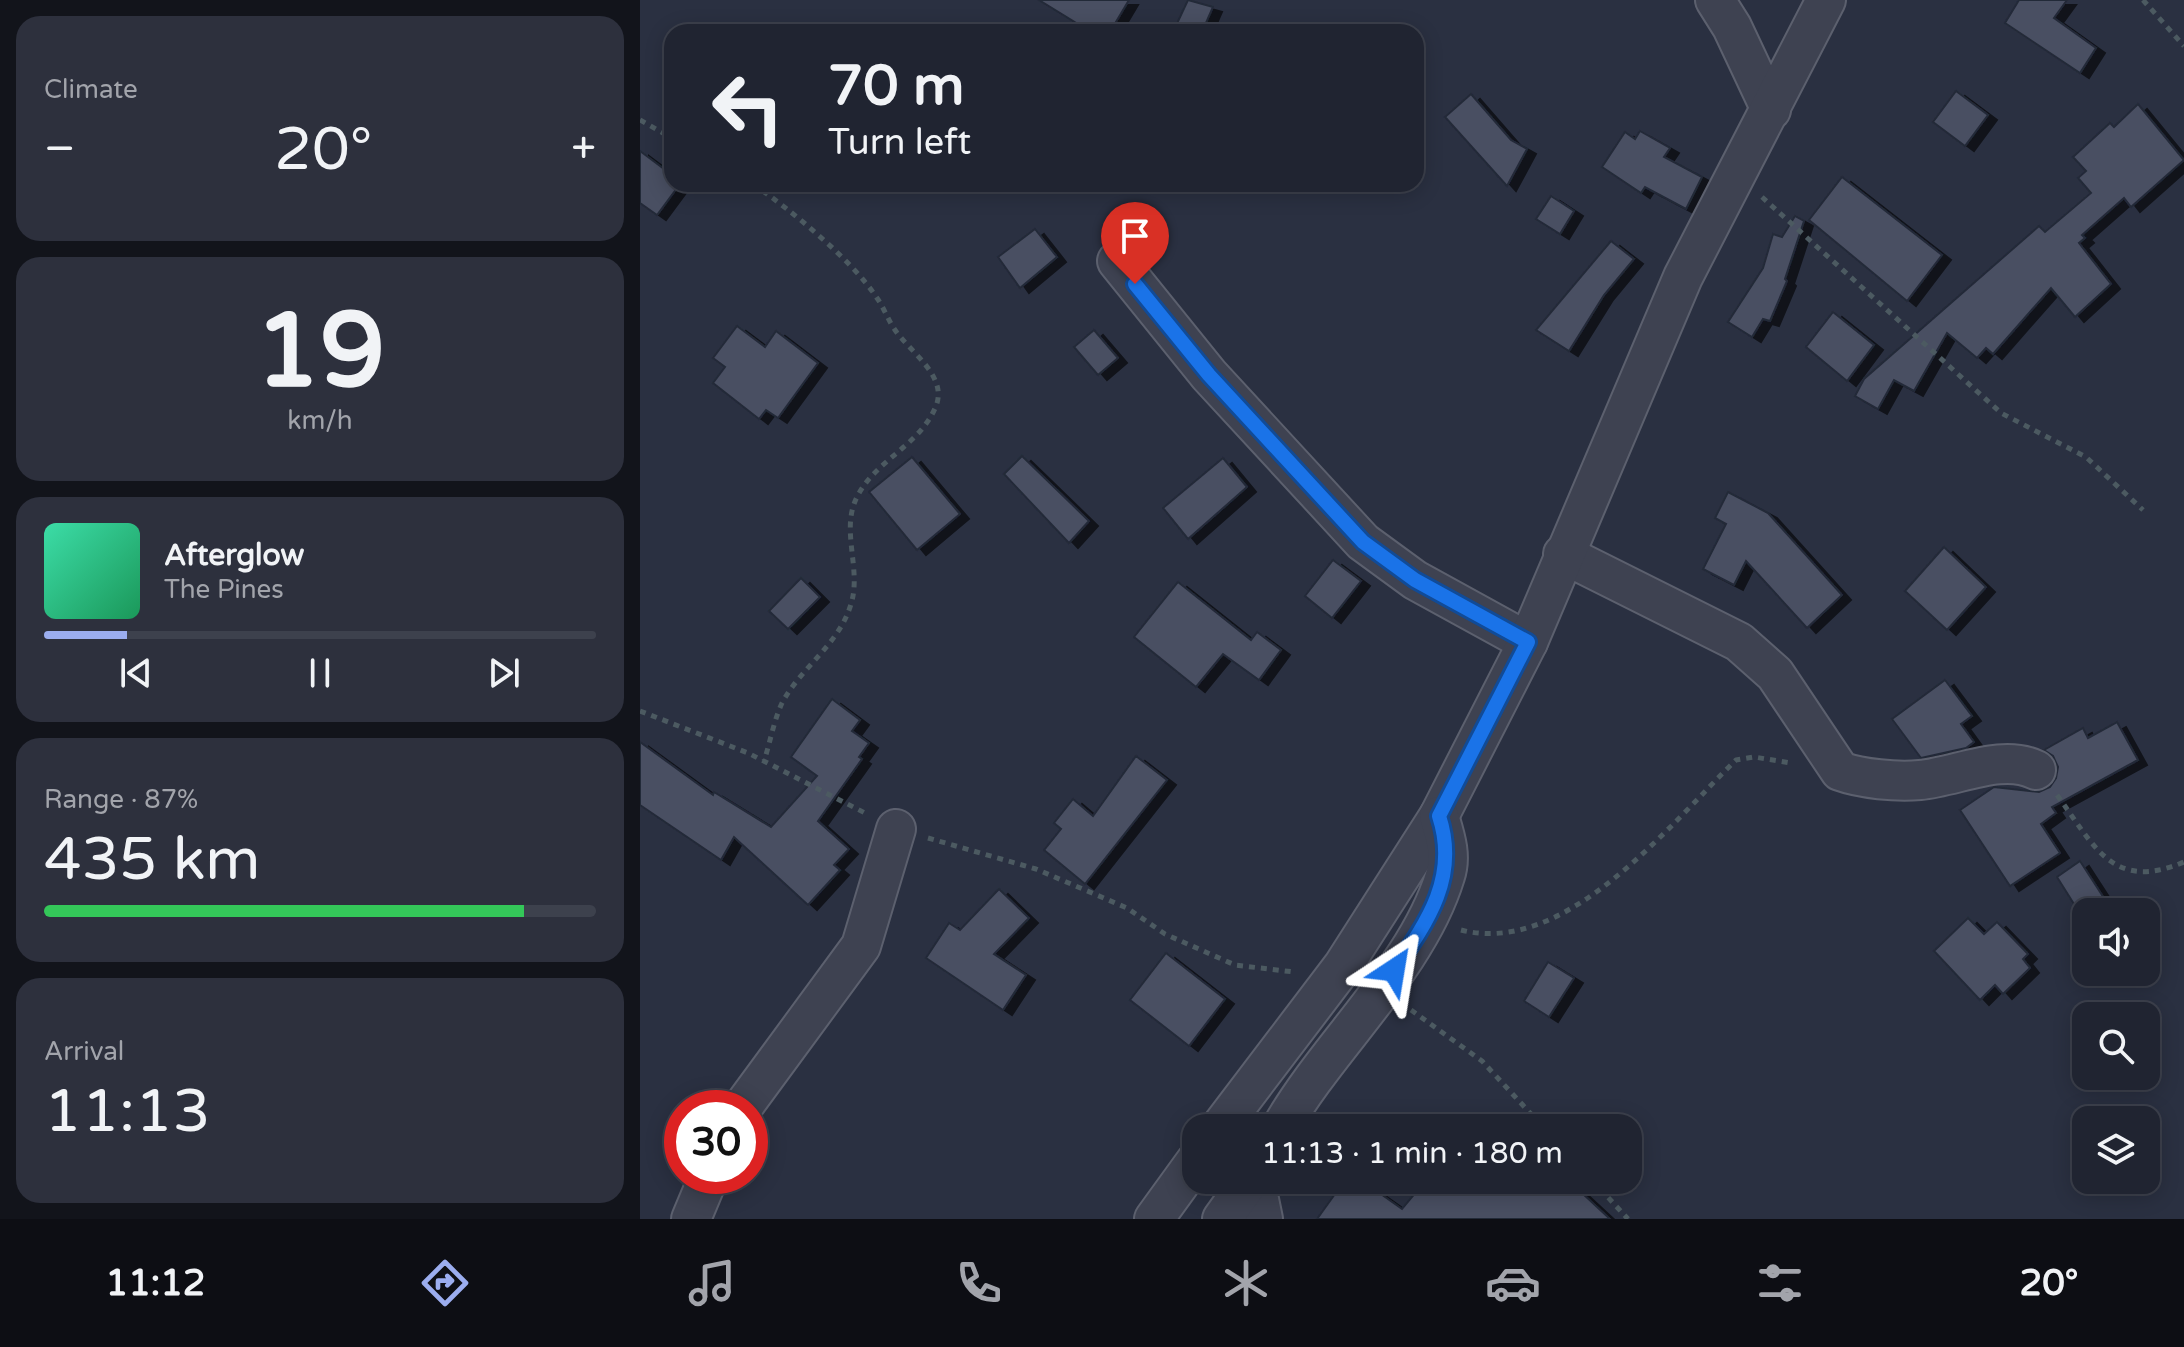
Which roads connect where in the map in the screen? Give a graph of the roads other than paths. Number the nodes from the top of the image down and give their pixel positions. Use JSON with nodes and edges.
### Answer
{"nodes":[{"id":1,"x":1715,"y":0,"type":"edge"},
{"id":2,"x":1826,"y":0,"type":"edge"},
{"id":3,"x":1771,"y":110,"type":"junction"},
{"id":4,"x":1117,"y":261,"type":"dead end"},
{"id":5,"x":1563,"y":554,"type":"junction"},
{"id":6,"x":1528,"y":642,"type":"junction"},
{"id":7,"x":2036,"y":770,"type":"road end"},
{"id":8,"x":1439,"y":816,"type":"junction"},
{"id":9,"x":896,"y":829,"type":"road end"},
{"id":10,"x":755,"y":1090,"type":"edge"},
{"id":11,"x":1230,"y":1114,"type":"edge"},
{"id":12,"x":1289,"y":1114,"type":"edge"},
{"id":13,"x":1182,"y":1180,"type":"edge"},
{"id":14,"x":701,"y":1194,"type":"edge"},
{"id":15,"x":1242,"y":1194,"type":"edge"},
{"id":16,"x":1257,"y":1194,"type":"edge"},
{"id":17,"x":691,"y":1219,"type":"edge"},
{"id":18,"x":1154,"y":1219,"type":"edge"},
{"id":19,"x":1222,"y":1219,"type":"edge"},
{"id":20,"x":1263,"y":1219,"type":"edge"}],
"edges":[{"from":1,"to":3,"type":"street"},
{"from":2,"to":3,"type":"street"},
{"from":3,"to":5,"type":"street"},
{"from":4,"to":6,"type":"street"},
{"from":5,"to":6,"type":"street"},
{"from":5,"to":7,"type":"street"},
{"from":6,"to":8,"type":"street"},
{"from":8,"to":11,"type":"street"},
{"from":8,"to":12,"type":"street"},
{"from":9,"to":10,"type":"street"},
{"from":13,"to":18,"type":"street"},
{"from":14,"to":17,"type":"street"},
{"from":15,"to":19,"type":"street"},
{"from":16,"to":20,"type":"street"}]}
